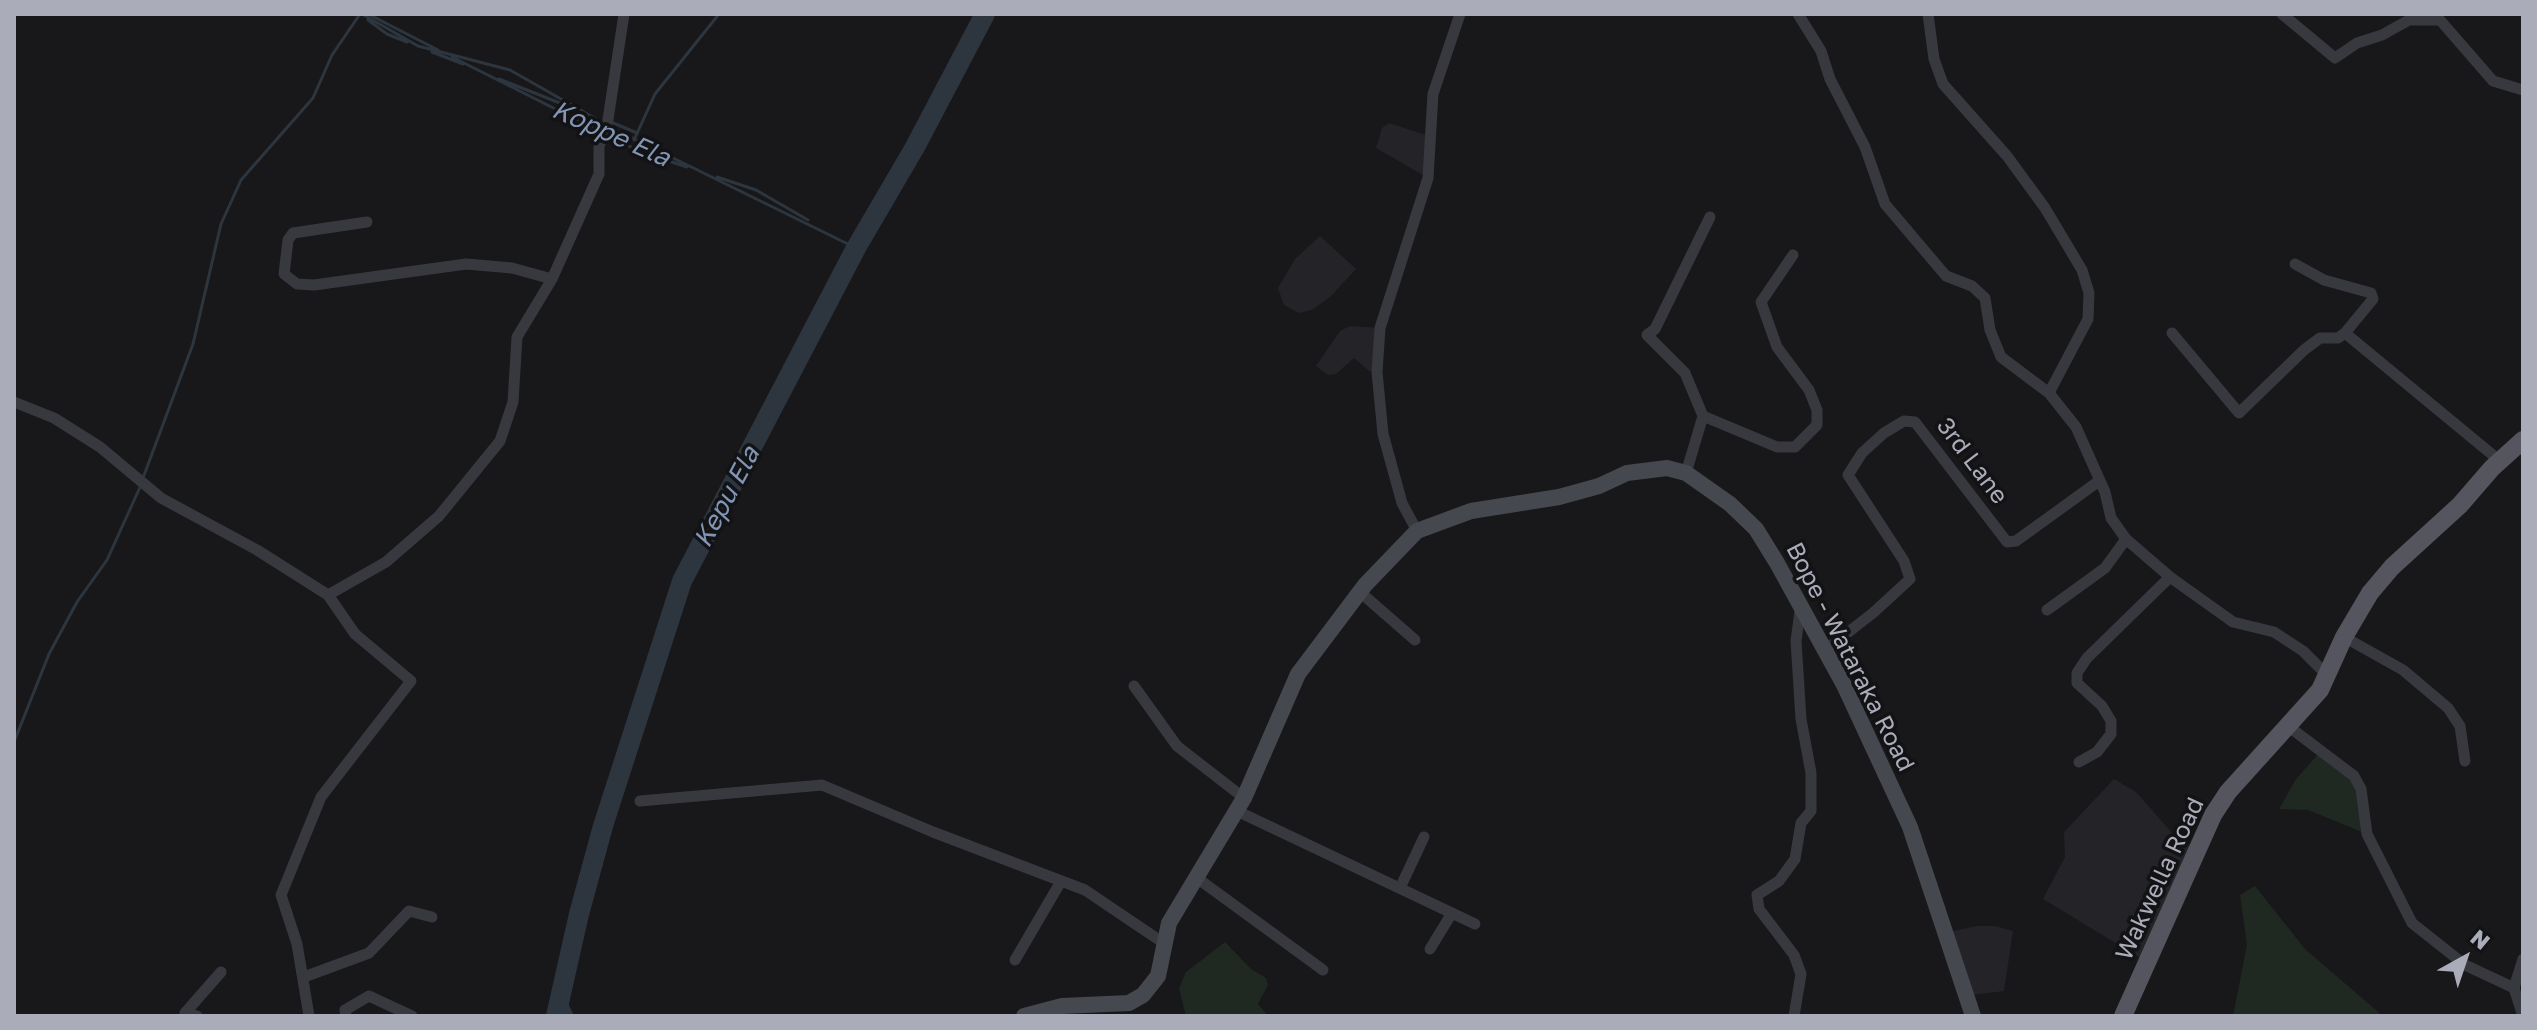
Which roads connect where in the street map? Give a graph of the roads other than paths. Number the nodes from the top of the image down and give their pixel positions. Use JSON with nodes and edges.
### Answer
{"nodes":[{"id":1,"x":624,"y":14,"type":"edge"},
{"id":2,"x":1460,"y":14,"type":"edge"},
{"id":3,"x":1798,"y":14,"type":"edge"},
{"id":4,"x":1928,"y":14,"type":"edge"},
{"id":5,"x":2282,"y":14,"type":"edge"},
{"id":6,"x":2523,"y":90,"type":"edge"},
{"id":7,"x":1710,"y":217,"type":"dead end"},
{"id":8,"x":367,"y":222,"type":"dead end"},
{"id":9,"x":1793,"y":255,"type":"dead end"},
{"id":10,"x":2295,"y":264,"type":"dead end"},
{"id":11,"x":552,"y":279,"type":"junction"},
{"id":12,"x":2172,"y":333,"type":"dead end"},
{"id":13,"x":2345,"y":333,"type":"junction"},
{"id":14,"x":2049,"y":393,"type":"junction"},
{"id":15,"x":14,"y":402,"type":"edge"},
{"id":16,"x":1703,"y":416,"type":"junction"},
{"id":17,"x":2523,"y":440,"type":"edge"},
{"id":18,"x":2500,"y":461,"type":"junction"},
{"id":19,"x":1686,"y":473,"type":"junction"},
{"id":20,"x":2099,"y":481,"type":"junction"},
{"id":21,"x":1417,"y":531,"type":"junction"},
{"id":22,"x":2126,"y":539,"type":"junction"},
{"id":23,"x":2170,"y":577,"type":"junction"},
{"id":24,"x":1360,"y":592,"type":"junction"},
{"id":25,"x":328,"y":595,"type":"junction"},
{"id":26,"x":2047,"y":610,"type":"dead end"},
{"id":27,"x":1800,"y":611,"type":"junction"},
{"id":28,"x":2344,"y":637,"type":"junction"},
{"id":29,"x":1415,"y":640,"type":"dead end"},
{"id":30,"x":1824,"y":651,"type":"junction"},
{"id":31,"x":2329,"y":677,"type":"junction"},
{"id":32,"x":1134,"y":686,"type":"dead end"},
{"id":33,"x":2288,"y":726,"type":"junction"},
{"id":34,"x":2465,"y":761,"type":"dead end"},
{"id":35,"x":2079,"y":762,"type":"dead end"},
{"id":36,"x":640,"y":801,"type":"dead end"},
{"id":37,"x":1241,"y":804,"type":"junction"},
{"id":38,"x":1424,"y":837,"type":"dead end"},
{"id":39,"x":1197,"y":878,"type":"junction"},
{"id":40,"x":1060,"y":883,"type":"junction"},
{"id":41,"x":1400,"y":888,"type":"junction"},
{"id":42,"x":1452,"y":913,"type":"junction"},
{"id":43,"x":432,"y":917,"type":"dead end"},
{"id":44,"x":1475,"y":924,"type":"dead end"},
{"id":45,"x":1165,"y":944,"type":"junction"},
{"id":46,"x":1430,"y":949,"type":"dead end"},
{"id":47,"x":2523,"y":959,"type":"edge"},
{"id":48,"x":1015,"y":960,"type":"dead end"},
{"id":49,"x":1323,"y":970,"type":"dead end"},
{"id":50,"x":221,"y":972,"type":"dead end"},
{"id":51,"x":304,"y":977,"type":"junction"},
{"id":52,"x":2514,"y":988,"type":"junction"},
{"id":53,"x":1132,"y":1009,"type":"edge"},
{"id":54,"x":197,"y":1016,"type":"edge"},
{"id":55,"x":309,"y":1016,"type":"edge"},
{"id":56,"x":346,"y":1016,"type":"edge"},
{"id":57,"x":412,"y":1016,"type":"edge"},
{"id":58,"x":1024,"y":1016,"type":"edge"},
{"id":59,"x":1794,"y":1016,"type":"edge"},
{"id":60,"x":1973,"y":1016,"type":"edge"},
{"id":61,"x":2123,"y":1016,"type":"edge"},
{"id":62,"x":2523,"y":1016,"type":"edge"}],
"edges":[{"from":1,"to":11,"type":"street"},
{"from":2,"to":21,"type":"street"},
{"from":3,"to":14,"type":"street"},
{"from":4,"to":14,"type":"street"},
{"from":5,"to":6,"type":"street"},
{"from":7,"to":16,"type":"street"},
{"from":8,"to":11,"type":"street"},
{"from":9,"to":16,"type":"street"},
{"from":10,"to":13,"type":"street"},
{"from":11,"to":25,"type":"street"},
{"from":12,"to":13,"type":"street"},
{"from":13,"to":18,"type":"street"},
{"from":14,"to":20,"type":"street"},
{"from":15,"to":25,"type":"street"},
{"from":16,"to":19,"type":"street"},
{"from":17,"to":18,"type":"main road","name":"Wakwella Road"},
{"from":18,"to":28,"type":"main road","name":"Wakwella Road"},
{"from":19,"to":21,"type":"street"},
{"from":19,"to":27,"type":"street","name":"Bope - Wataraka Road"},
{"from":20,"to":22,"type":"street"},
{"from":20,"to":30,"type":"street","name":"3rd Lane"},
{"from":21,"to":24,"type":"street"},
{"from":22,"to":23,"type":"street"},
{"from":22,"to":26,"type":"street"},
{"from":23,"to":31,"type":"street"},
{"from":23,"to":35,"type":"street"},
{"from":24,"to":29,"type":"street"},
{"from":24,"to":37,"type":"street"},
{"from":25,"to":51,"type":"street"},
{"from":27,"to":30,"type":"street","name":"Bope - Wataraka Road"},
{"from":27,"to":59,"type":"street"},
{"from":28,"to":31,"type":"main road","name":"Wakwella Road"},
{"from":28,"to":34,"type":"street"},
{"from":30,"to":60,"type":"street","name":"Bope - Wataraka Road"},
{"from":31,"to":33,"type":"main road","name":"Wakwella Road"},
{"from":32,"to":37,"type":"street"},
{"from":33,"to":52,"type":"street"},
{"from":33,"to":61,"type":"main road","name":"Wakwella Road"},
{"from":36,"to":40,"type":"street"},
{"from":37,"to":39,"type":"street"},
{"from":37,"to":41,"type":"street"},
{"from":38,"to":41,"type":"street"},
{"from":39,"to":45,"type":"street"},
{"from":39,"to":49,"type":"street"},
{"from":40,"to":45,"type":"street"},
{"from":40,"to":48,"type":"street"},
{"from":41,"to":42,"type":"street"},
{"from":42,"to":44,"type":"street"},
{"from":42,"to":46,"type":"street"},
{"from":43,"to":51,"type":"street"},
{"from":45,"to":53,"type":"street"},
{"from":47,"to":52,"type":"street"},
{"from":50,"to":54,"type":"street"},
{"from":51,"to":55,"type":"street"},
{"from":52,"to":62,"type":"street"},
{"from":53,"to":58,"type":"street"},
{"from":56,"to":57,"type":"street"}]}
